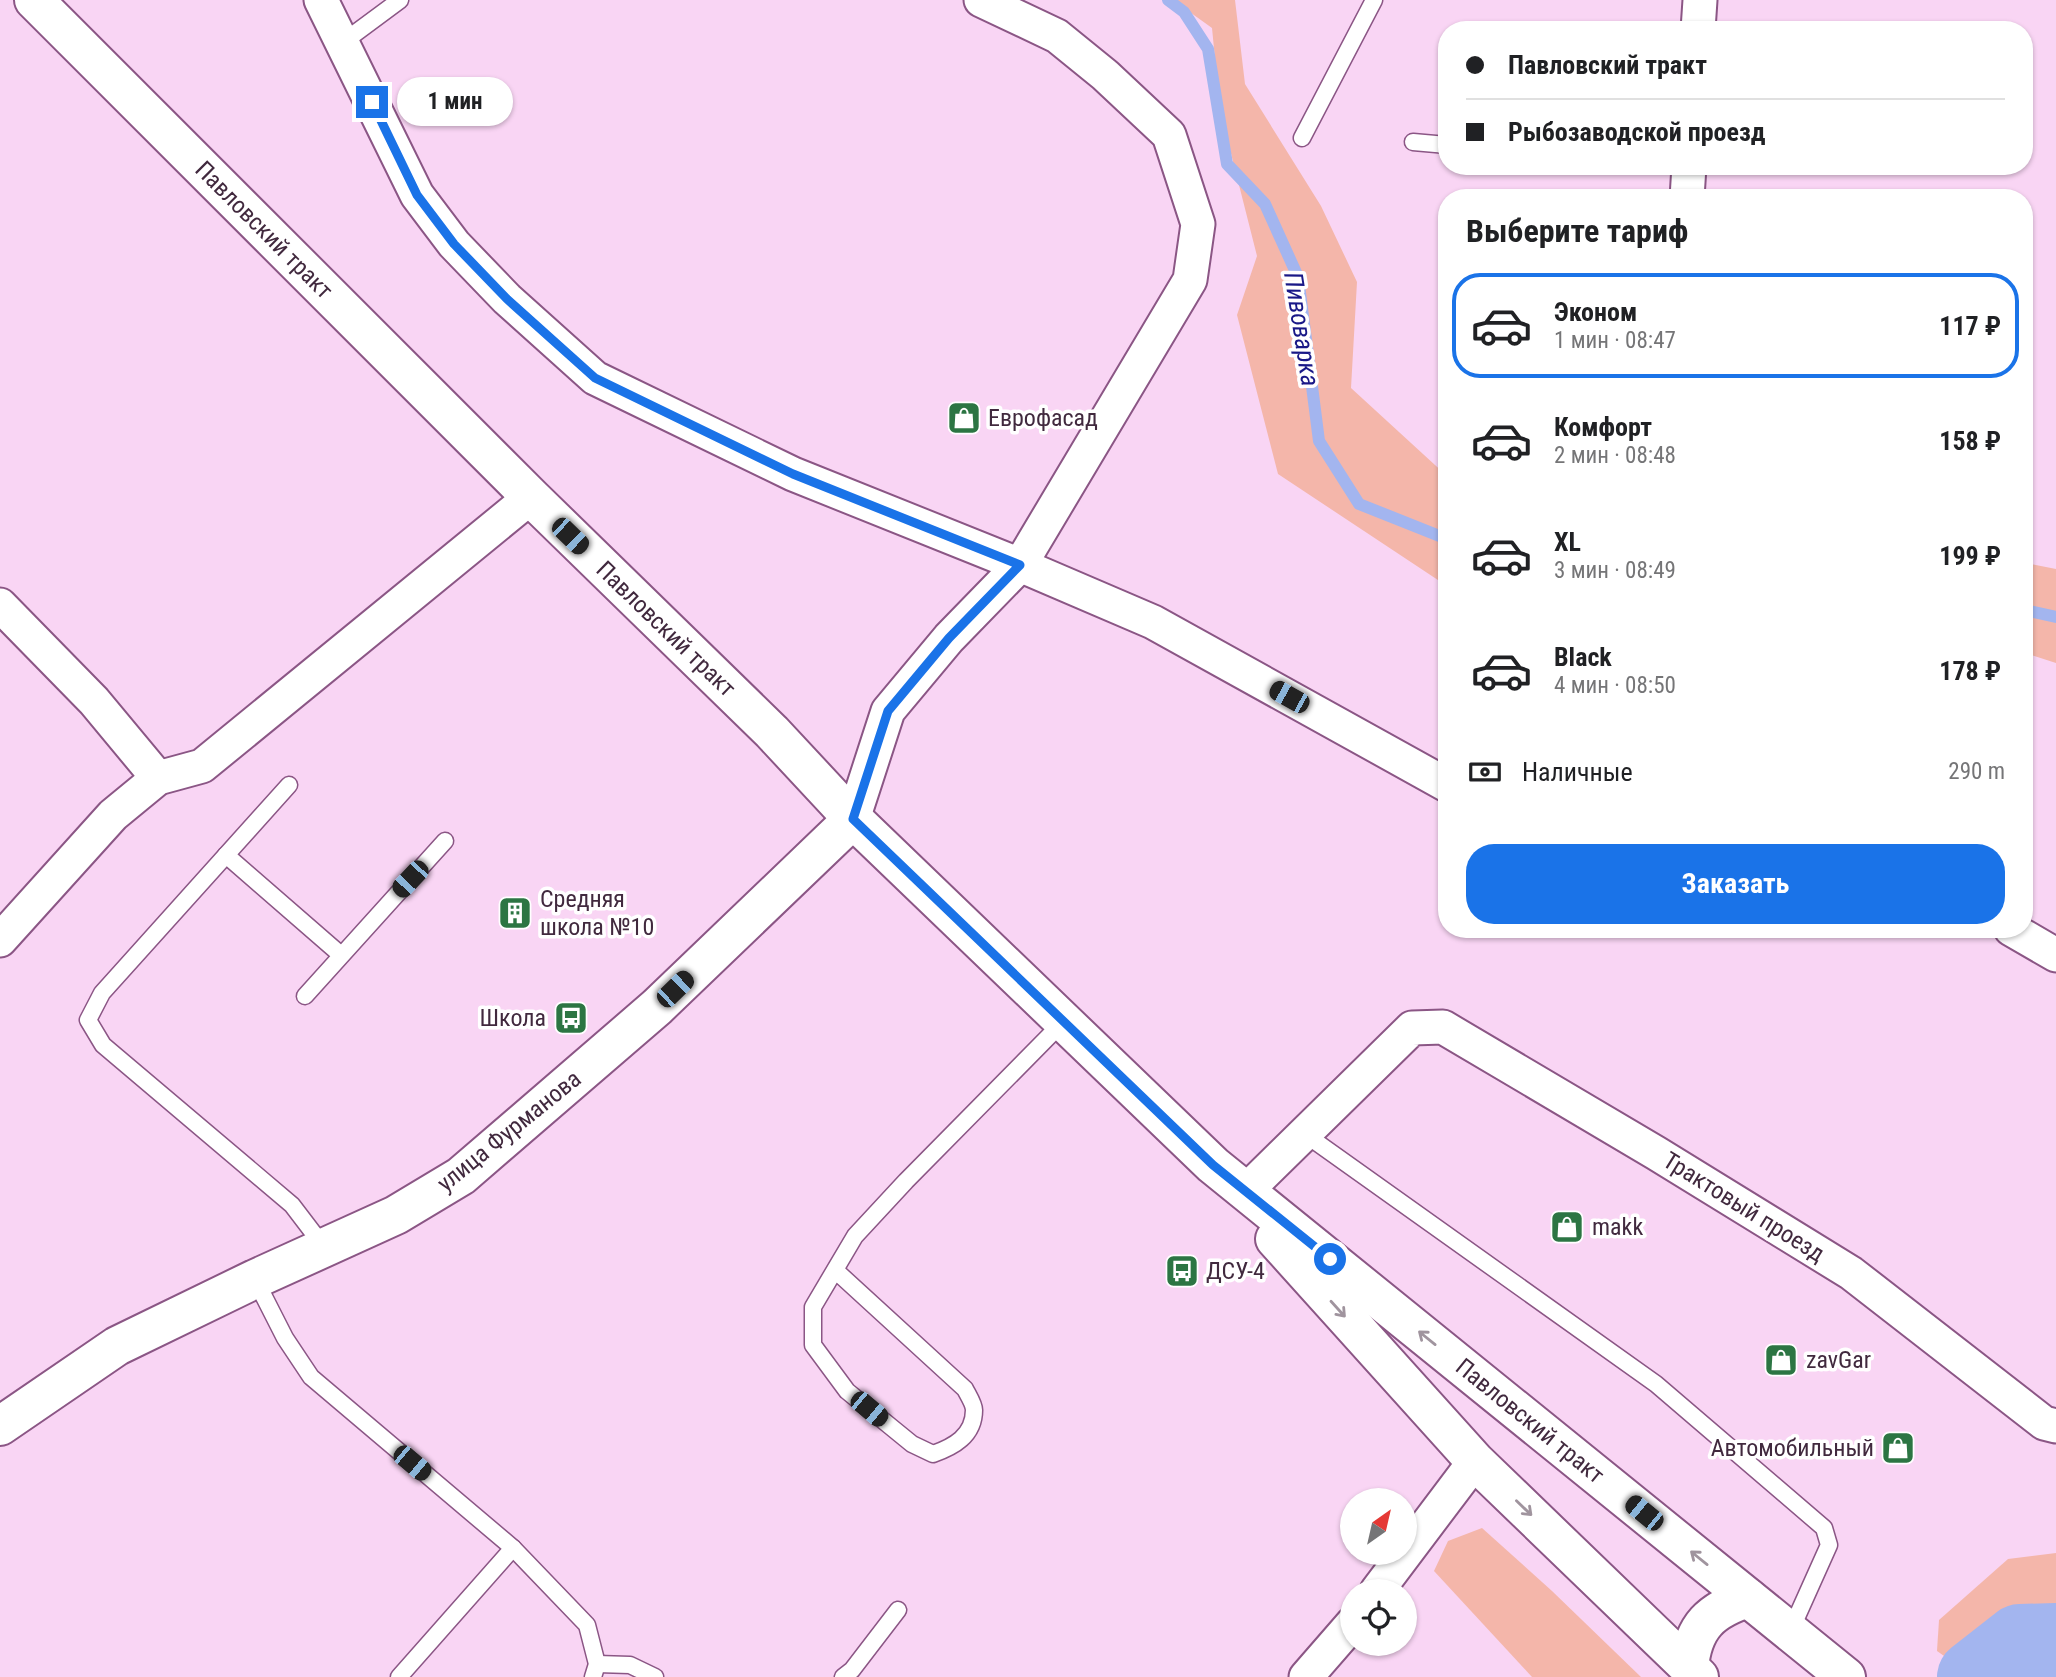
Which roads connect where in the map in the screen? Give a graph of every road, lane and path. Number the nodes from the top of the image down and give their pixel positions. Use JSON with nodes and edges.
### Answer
{"nodes":[{"id":1,"x":34,"y":0,"type":"edge"},
{"id":2,"x":321,"y":0,"type":"edge"},
{"id":3,"x":400,"y":0,"type":"edge"},
{"id":4,"x":981,"y":0,"type":"edge"},
{"id":5,"x":1374,"y":0,"type":"edge"},
{"id":6,"x":1700,"y":0,"type":"edge"},
{"id":7,"x":1699,"y":21,"type":"edge"},
{"id":8,"x":342,"y":43,"type":"junction"},
{"id":9,"x":1302,"y":138,"type":"dead end"},
{"id":10,"x":1413,"y":142,"type":"dead end"},
{"id":11,"x":1438,"y":144,"type":"edge"},
{"id":12,"x":531,"y":497,"type":"junction"},
{"id":13,"x":1020,"y":565,"type":"junction"},
{"id":14,"x":0,"y":605,"type":"edge"},
{"id":15,"x":158,"y":778,"type":"junction"},
{"id":16,"x":1438,"y":780,"type":"edge"},
{"id":17,"x":289,"y":785,"type":"dead end"},
{"id":18,"x":853,"y":819,"type":"junction"},
{"id":19,"x":445,"y":841,"type":"dead end"},
{"id":20,"x":226,"y":855,"type":"junction"},
{"id":21,"x":2026,"y":938,"type":"edge"},
{"id":22,"x":0,"y":940,"type":"edge"},
{"id":23,"x":341,"y":955,"type":"junction"},
{"id":24,"x":2056,"y":956,"type":"edge"},
{"id":25,"x":305,"y":996,"type":"dead end"},
{"id":26,"x":1064,"y":1021,"type":"junction"},
{"id":27,"x":1305,"y":1135,"type":"junction"},
{"id":28,"x":1213,"y":1165,"type":"junction"},
{"id":29,"x":1246,"y":1191,"type":"junction"},
{"id":30,"x":324,"y":1247,"type":"junction"},
{"id":31,"x":835,"y":1270,"type":"junction"},
{"id":32,"x":255,"y":1279,"type":"junction"},
{"id":33,"x":0,"y":1426,"type":"edge"},
{"id":34,"x":2056,"y":1426,"type":"edge"},
{"id":35,"x":1475,"y":1461,"type":"junction"},
{"id":36,"x":513,"y":1548,"type":"junction"},
{"id":37,"x":1386,"y":1579,"type":"edge"},
{"id":38,"x":1748,"y":1598,"type":"junction"},
{"id":39,"x":898,"y":1610,"type":"dead end"},
{"id":40,"x":1790,"y":1632,"type":"junction"},
{"id":41,"x":1340,"y":1638,"type":"edge"},
{"id":42,"x":595,"y":1671,"type":"edge"},
{"id":43,"x":1694,"y":1672,"type":"edge"},
{"id":44,"x":399,"y":1677,"type":"edge"},
{"id":45,"x":655,"y":1677,"type":"edge"},
{"id":46,"x":843,"y":1677,"type":"edge"},
{"id":47,"x":1306,"y":1677,"type":"edge"},
{"id":48,"x":1846,"y":1677,"type":"edge"}],
"edges":[{"from":1,"to":12,"type":"main road","name":"Павловский тракт"},
{"from":2,"to":8,"type":"street"},
{"from":3,"to":8,"type":"lane"},
{"from":4,"to":13,"type":"street"},
{"from":5,"to":9,"type":"lane"},
{"from":6,"to":7,"type":"street"},
{"from":8,"to":13,"type":"street"},
{"from":10,"to":11,"type":"lane"},
{"from":12,"to":15,"type":"street"},
{"from":12,"to":18,"type":"main road","name":"Павловский тракт"},
{"from":13,"to":16,"type":"street"},
{"from":13,"to":18,"type":"street"},
{"from":14,"to":15,"type":"street"},
{"from":15,"to":22,"type":"street"},
{"from":17,"to":20,"type":"lane"},
{"from":18,"to":26,"type":"main road","name":"Павловский тракт"},
{"from":18,"to":30,"type":"main road","name":"улица Фурманова"},
{"from":19,"to":23,"type":"lane"},
{"from":20,"to":23,"type":"lane"},
{"from":20,"to":30,"type":"lane"},
{"from":21,"to":24,"type":"street"},
{"from":23,"to":25,"type":"lane"},
{"from":26,"to":28,"type":"main road","name":"Павловский тракт"},
{"from":26,"to":31,"type":"lane"},
{"from":27,"to":29,"type":"street"},
{"from":27,"to":34,"type":"street","name":"Трактовый проезд"},
{"from":27,"to":40,"type":"lane"},
{"from":28,"to":29,"type":"main road","name":"Павловский тракт"},
{"from":28,"to":35,"type":"main road","name":"Павловский тракт","one_way":true},
{"from":38,"to":29,"type":"main road","name":"Павловский тракт","one_way":true},
{"from":30,"to":32,"type":"main road","name":"улица Фурманова"},
{"from":31,"to":31,"type":"lane"},
{"from":32,"to":33,"type":"main road","name":"улица Фурманова"},
{"from":32,"to":36,"type":"lane"},
{"from":35,"to":37,"type":"street"},
{"from":35,"to":43,"type":"main road","name":"Павловский тракт","one_way":true},
{"from":36,"to":42,"type":"lane"},
{"from":36,"to":44,"type":"lane"},
{"from":38,"to":40,"type":"main road","name":"Павловский тракт"},
{"from":38,"to":43,"type":"main road"},
{"from":39,"to":46,"type":"lane"},
{"from":40,"to":48,"type":"main road","name":"Павловский тракт"},
{"from":41,"to":47,"type":"street"},
{"from":42,"to":45,"type":"lane"}]}
